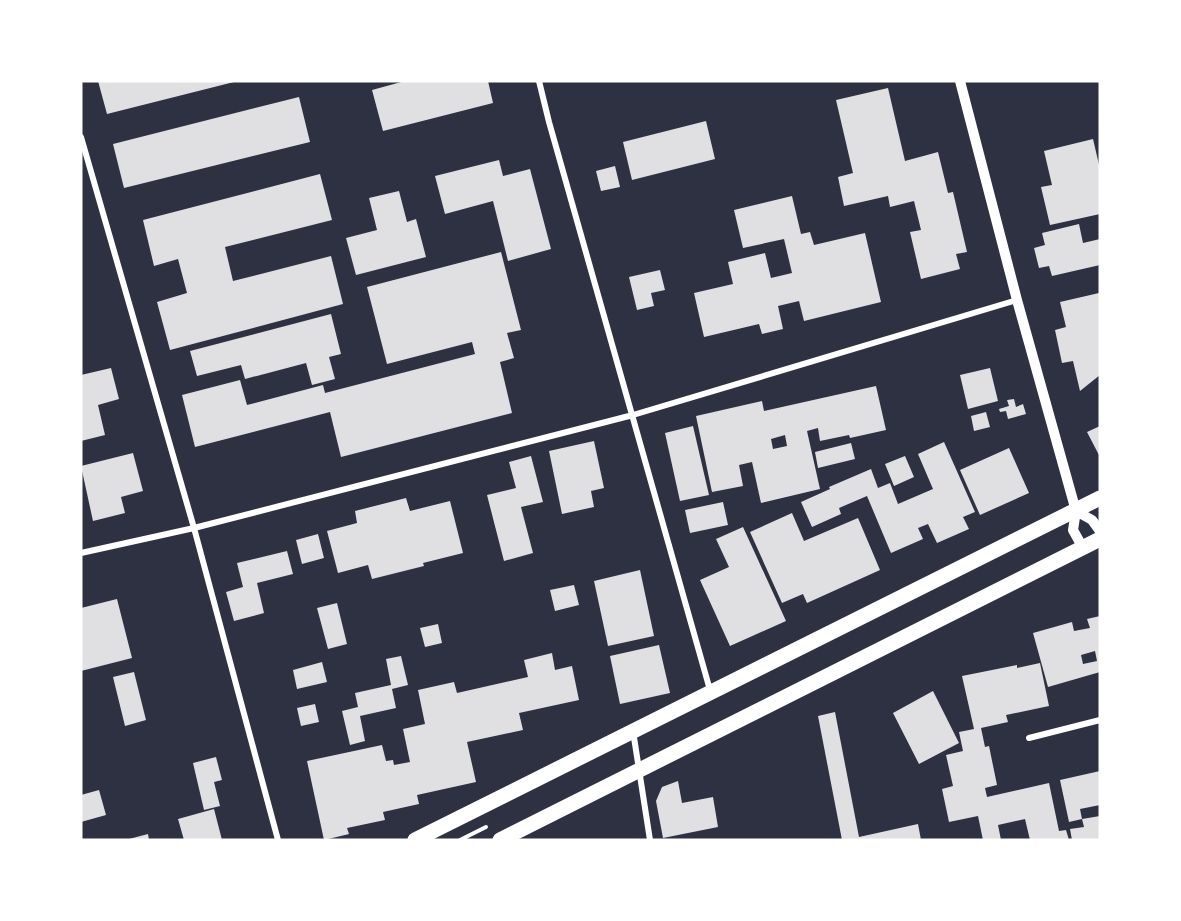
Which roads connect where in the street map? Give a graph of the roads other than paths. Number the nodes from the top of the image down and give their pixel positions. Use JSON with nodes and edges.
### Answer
{"nodes":[{"id":1,"x":539,"y":81,"type":"edge"},
{"id":2,"x":960,"y":81,"type":"edge"},
{"id":3,"x":81,"y":138,"type":"edge"},
{"id":4,"x":1017,"y":300,"type":"junction"},
{"id":5,"x":633,"y":415,"type":"junction"},
{"id":6,"x":1100,"y":498,"type":"edge"},
{"id":7,"x":1076,"y":510,"type":"junction"},
{"id":8,"x":194,"y":528,"type":"junction"},
{"id":9,"x":1100,"y":531,"type":"edge"},
{"id":10,"x":1100,"y":539,"type":"edge"},
{"id":11,"x":1083,"y":548,"type":"junction"},
{"id":12,"x":81,"y":554,"type":"edge"},
{"id":13,"x":710,"y":691,"type":"junction"},
{"id":14,"x":1100,"y":720,"type":"edge"},
{"id":15,"x":633,"y":730,"type":"junction"},
{"id":16,"x":1029,"y":738,"type":"dead end"},
{"id":17,"x":638,"y":769,"type":"junction"},
{"id":18,"x":278,"y":840,"type":"edge"},
{"id":19,"x":415,"y":840,"type":"edge"},
{"id":20,"x":500,"y":840,"type":"edge"},
{"id":21,"x":650,"y":840,"type":"edge"}],
"edges":[{"from":1,"to":5,"type":"street"},
{"from":2,"to":4,"type":"street"},
{"from":3,"to":8,"type":"street"},
{"from":4,"to":5,"type":"street"},
{"from":4,"to":7,"type":"street"},
{"from":5,"to":8,"type":"street"},
{"from":5,"to":13,"type":"street"},
{"from":6,"to":7,"type":"main road"},
{"from":7,"to":9,"type":"street"},
{"from":7,"to":11,"type":"street"},
{"from":7,"to":13,"type":"main road"},
{"from":8,"to":12,"type":"street"},
{"from":8,"to":18,"type":"street"},
{"from":10,"to":11,"type":"main road"},
{"from":11,"to":17,"type":"main road"},
{"from":13,"to":15,"type":"main road"},
{"from":14,"to":16,"type":"street"},
{"from":15,"to":17,"type":"street"},
{"from":15,"to":19,"type":"main road"},
{"from":17,"to":20,"type":"main road"},
{"from":17,"to":21,"type":"street"}]}
